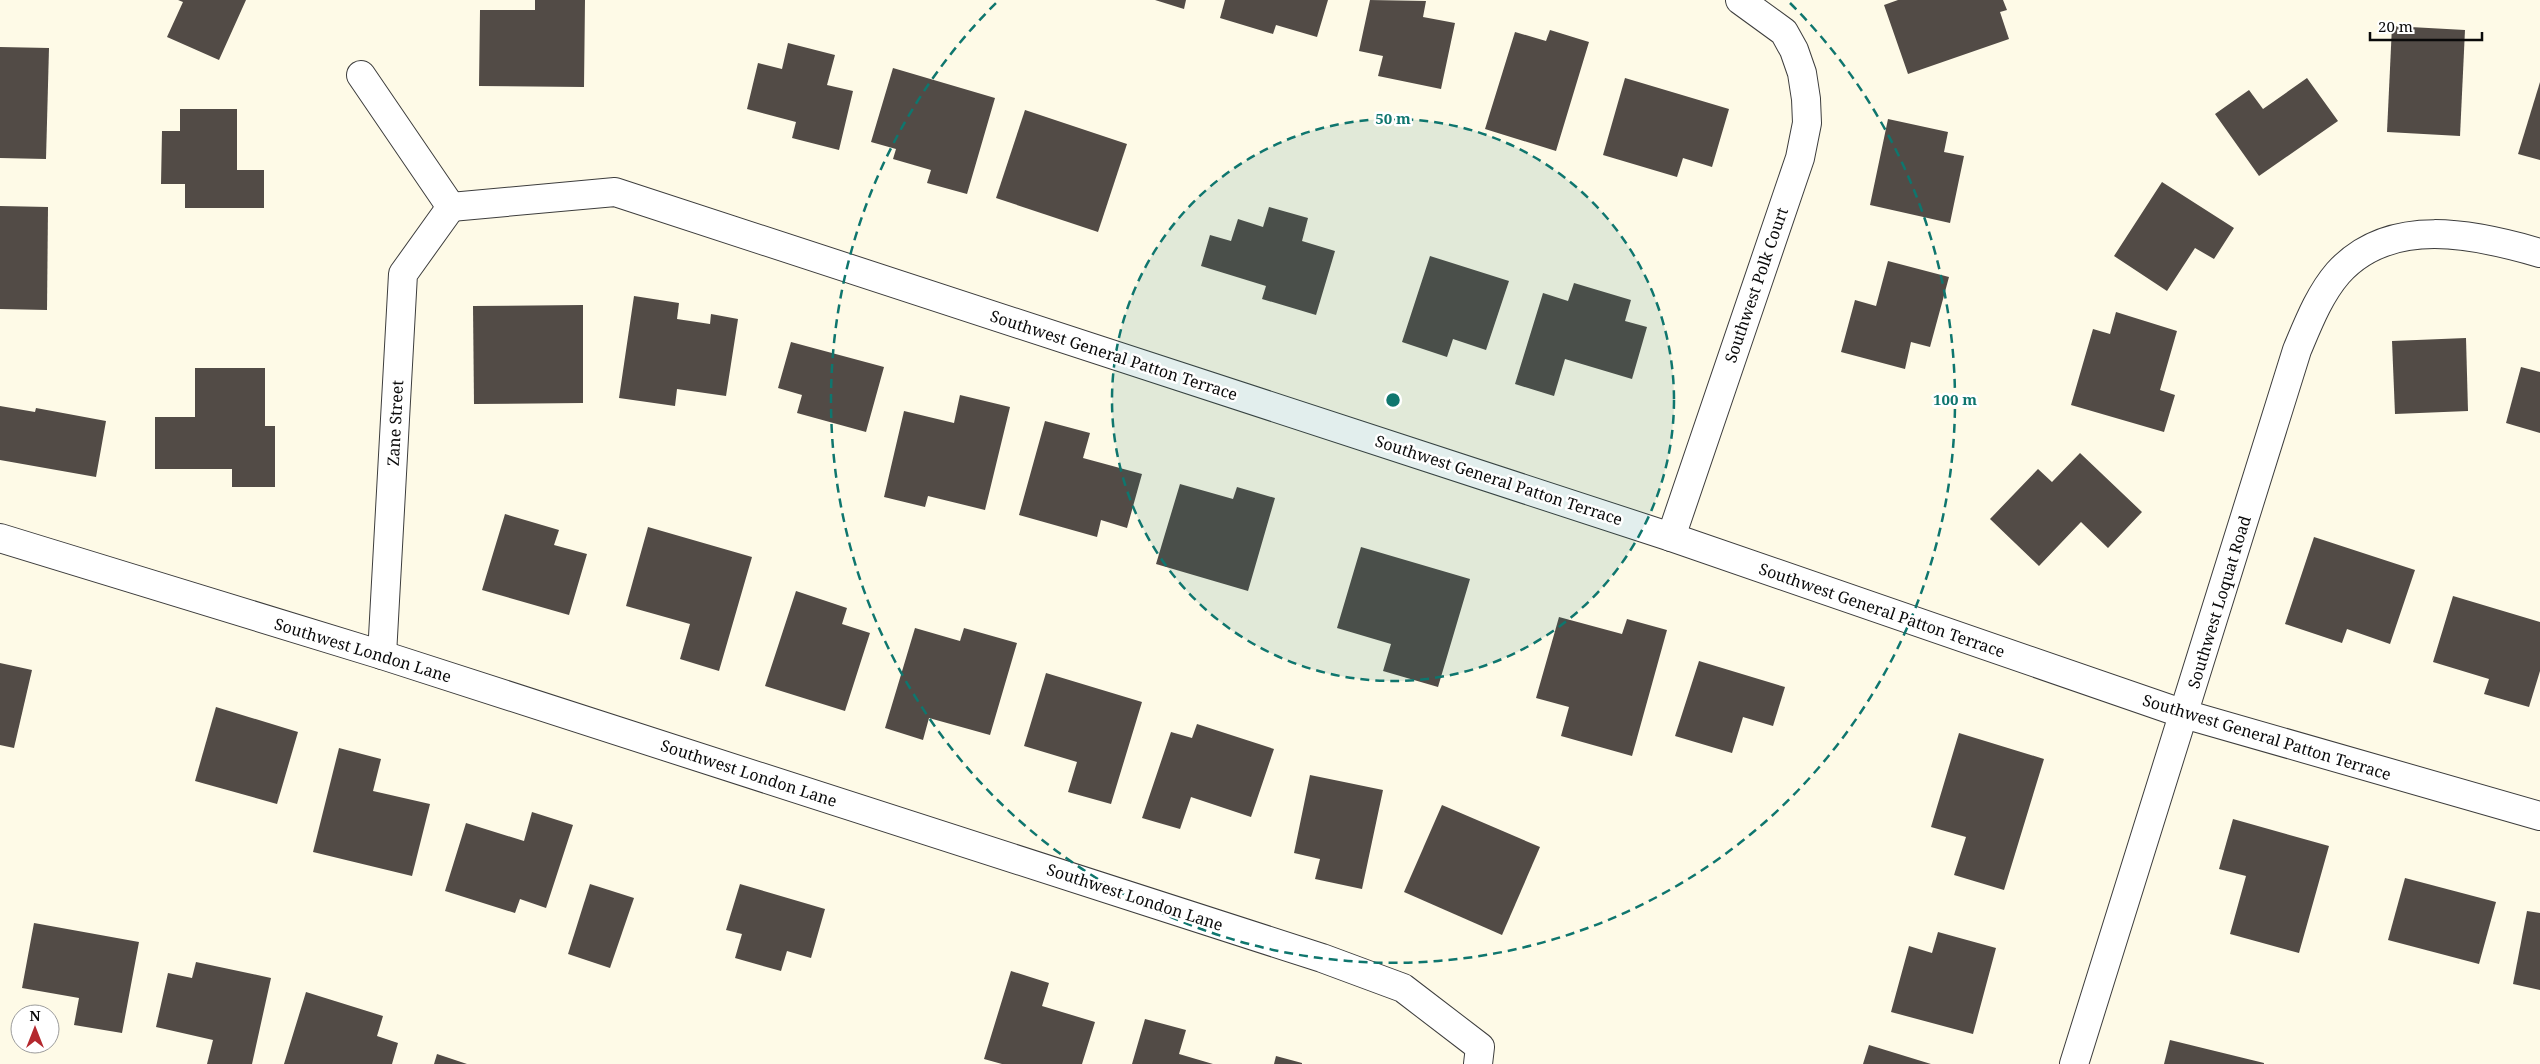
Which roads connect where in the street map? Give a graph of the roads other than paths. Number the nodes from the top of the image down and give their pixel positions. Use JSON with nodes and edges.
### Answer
{"nodes":[{"id":1,"x":1740,"y":0,"type":"edge"},
{"id":2,"x":361,"y":75,"type":"dead end"},
{"id":3,"x":451,"y":207,"type":"junction"},
{"id":4,"x":2540,"y":253,"type":"edge"},
{"id":5,"x":1670,"y":537,"type":"junction"},
{"id":6,"x":0,"y":538,"type":"edge"},
{"id":7,"x":382,"y":655,"type":"junction"},
{"id":8,"x":2184,"y":714,"type":"junction"},
{"id":9,"x":2540,"y":816,"type":"edge"},
{"id":10,"x":1479,"y":1055,"type":"edge"},
{"id":11,"x":2074,"y":1064,"type":"edge"}],
"edges":[{"from":1,"to":5,"type":"street","name":"Southwest Polk Court"},
{"from":2,"to":3,"type":"street"},
{"from":3,"to":5,"type":"street","name":"Southwest General Patton Terrace"},
{"from":3,"to":7,"type":"street","name":"Zane Street"},
{"from":4,"to":8,"type":"street","name":"Southwest Loquat Road"},
{"from":5,"to":8,"type":"street","name":"Southwest General Patton Terrace"},
{"from":6,"to":7,"type":"street","name":"Southwest London Lane"},
{"from":7,"to":10,"type":"street","name":"Southwest London Lane"},
{"from":8,"to":9,"type":"street","name":"Southwest General Patton Terrace"},
{"from":8,"to":11,"type":"street","name":"Southwest Loquat Road"}]}
